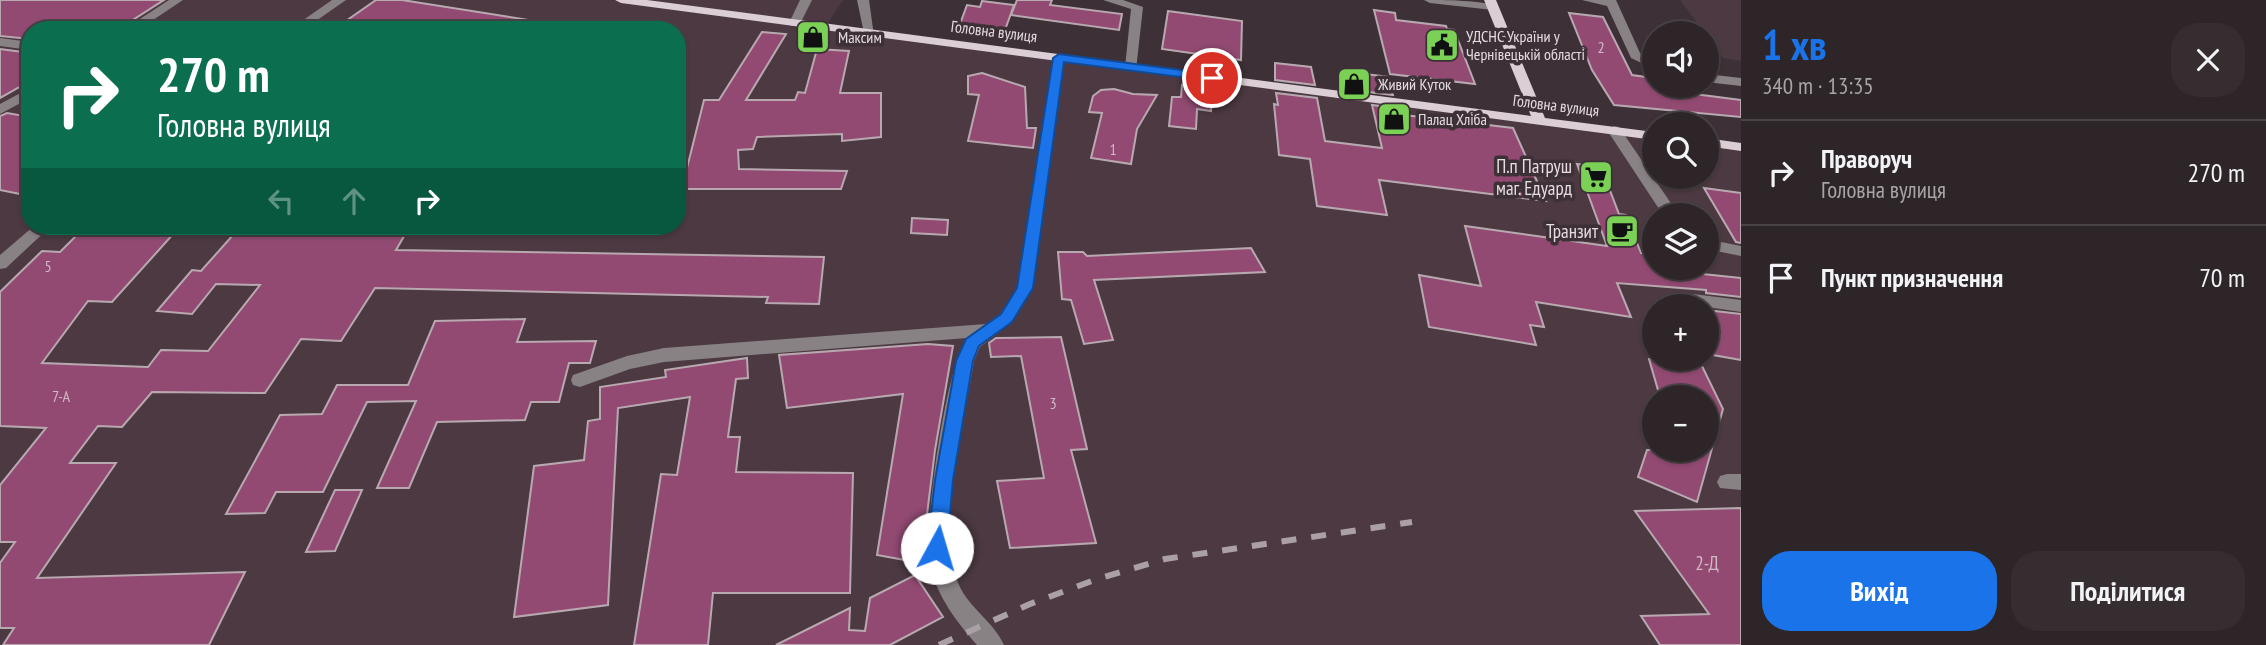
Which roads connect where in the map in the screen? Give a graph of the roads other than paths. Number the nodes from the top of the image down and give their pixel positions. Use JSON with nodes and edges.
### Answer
{"nodes":[{"id":1,"x":177,"y":0,"type":"edge"},
{"id":2,"x":340,"y":0,"type":"edge"},
{"id":3,"x":621,"y":0,"type":"edge"},
{"id":4,"x":806,"y":0,"type":"edge"},
{"id":5,"x":863,"y":0,"type":"edge"},
{"id":6,"x":1109,"y":0,"type":"edge"},
{"id":7,"x":1430,"y":0,"type":"edge"},
{"id":8,"x":1588,"y":0,"type":"edge"},
{"id":9,"x":1610,"y":1,"type":"edge"},
{"id":10,"x":652,"y":2,"type":"edge"},
{"id":11,"x":1492,"y":4,"type":"edge"},
{"id":12,"x":143,"y":21,"type":"edge"},
{"id":13,"x":308,"y":21,"type":"edge"},
{"id":14,"x":795,"y":23,"type":"junction"},
{"id":15,"x":870,"y":33,"type":"junction"},
{"id":16,"x":0,"y":42,"type":"edge"},
{"id":17,"x":21,"y":45,"type":"edge"},
{"id":18,"x":1059,"y":58,"type":"junction"},
{"id":19,"x":1642,"y":59,"type":"edge"},
{"id":20,"x":1131,"y":67,"type":"junction"},
{"id":21,"x":1719,"y":79,"type":"edge"},
{"id":22,"x":1741,"y":82,"type":"edge"},
{"id":23,"x":21,"y":97,"type":"edge"},
{"id":24,"x":0,"y":110,"type":"edge"},
{"id":25,"x":1540,"y":121,"type":"junction"},
{"id":26,"x":1614,"y":130,"type":"junction"},
{"id":27,"x":1642,"y":134,"type":"edge"},
{"id":28,"x":1719,"y":144,"type":"edge"},
{"id":29,"x":1741,"y":147,"type":"edge"},
{"id":30,"x":1663,"y":203,"type":"edge"},
{"id":31,"x":33,"y":235,"type":"edge"},
{"id":32,"x":1719,"y":247,"type":"edge"},
{"id":33,"x":1741,"y":251,"type":"edge"},
{"id":34,"x":0,"y":264,"type":"edge"},
{"id":35,"x":1719,"y":303,"type":"edge"},
{"id":36,"x":1741,"y":306,"type":"edge"},
{"id":37,"x":986,"y":330,"type":"junction"},
{"id":38,"x":580,"y":380,"type":"dead end"},
{"id":39,"x":992,"y":645,"type":"edge"}],
"edges":[{"from":1,"to":12,"type":"street"},
{"from":2,"to":13,"type":"street"},
{"from":3,"to":10,"type":"main road","name":"Головна вулиця"},
{"from":4,"to":14,"type":"street"},
{"from":5,"to":15,"type":"street"},
{"from":6,"to":20,"type":"street"},
{"from":7,"to":11,"type":"street"},
{"from":8,"to":9,"type":"street"},
{"from":9,"to":19,"type":"street"},
{"from":10,"to":14,"type":"main road","name":"Головна вулиця"},
{"from":11,"to":25,"type":"main road"},
{"from":14,"to":15,"type":"main road","name":"Головна вулиця"},
{"from":15,"to":18,"type":"main road","name":"Головна вулиця"},
{"from":16,"to":17,"type":"street"},
{"from":18,"to":20,"type":"main road","name":"Головна вулиця"},
{"from":18,"to":37,"type":"street"},
{"from":20,"to":25,"type":"main road","name":"Головна вулиця"},
{"from":21,"to":22,"type":"street"},
{"from":23,"to":24,"type":"street"},
{"from":25,"to":26,"type":"main road","name":"Головна вулиця"},
{"from":26,"to":27,"type":"main road","name":"Головна вулиця"},
{"from":26,"to":30,"type":"street"},
{"from":28,"to":29,"type":"main road"},
{"from":31,"to":34,"type":"street"},
{"from":32,"to":33,"type":"street"},
{"from":35,"to":36,"type":"street"},
{"from":37,"to":38,"type":"street"},
{"from":37,"to":39,"type":"street"}]}
